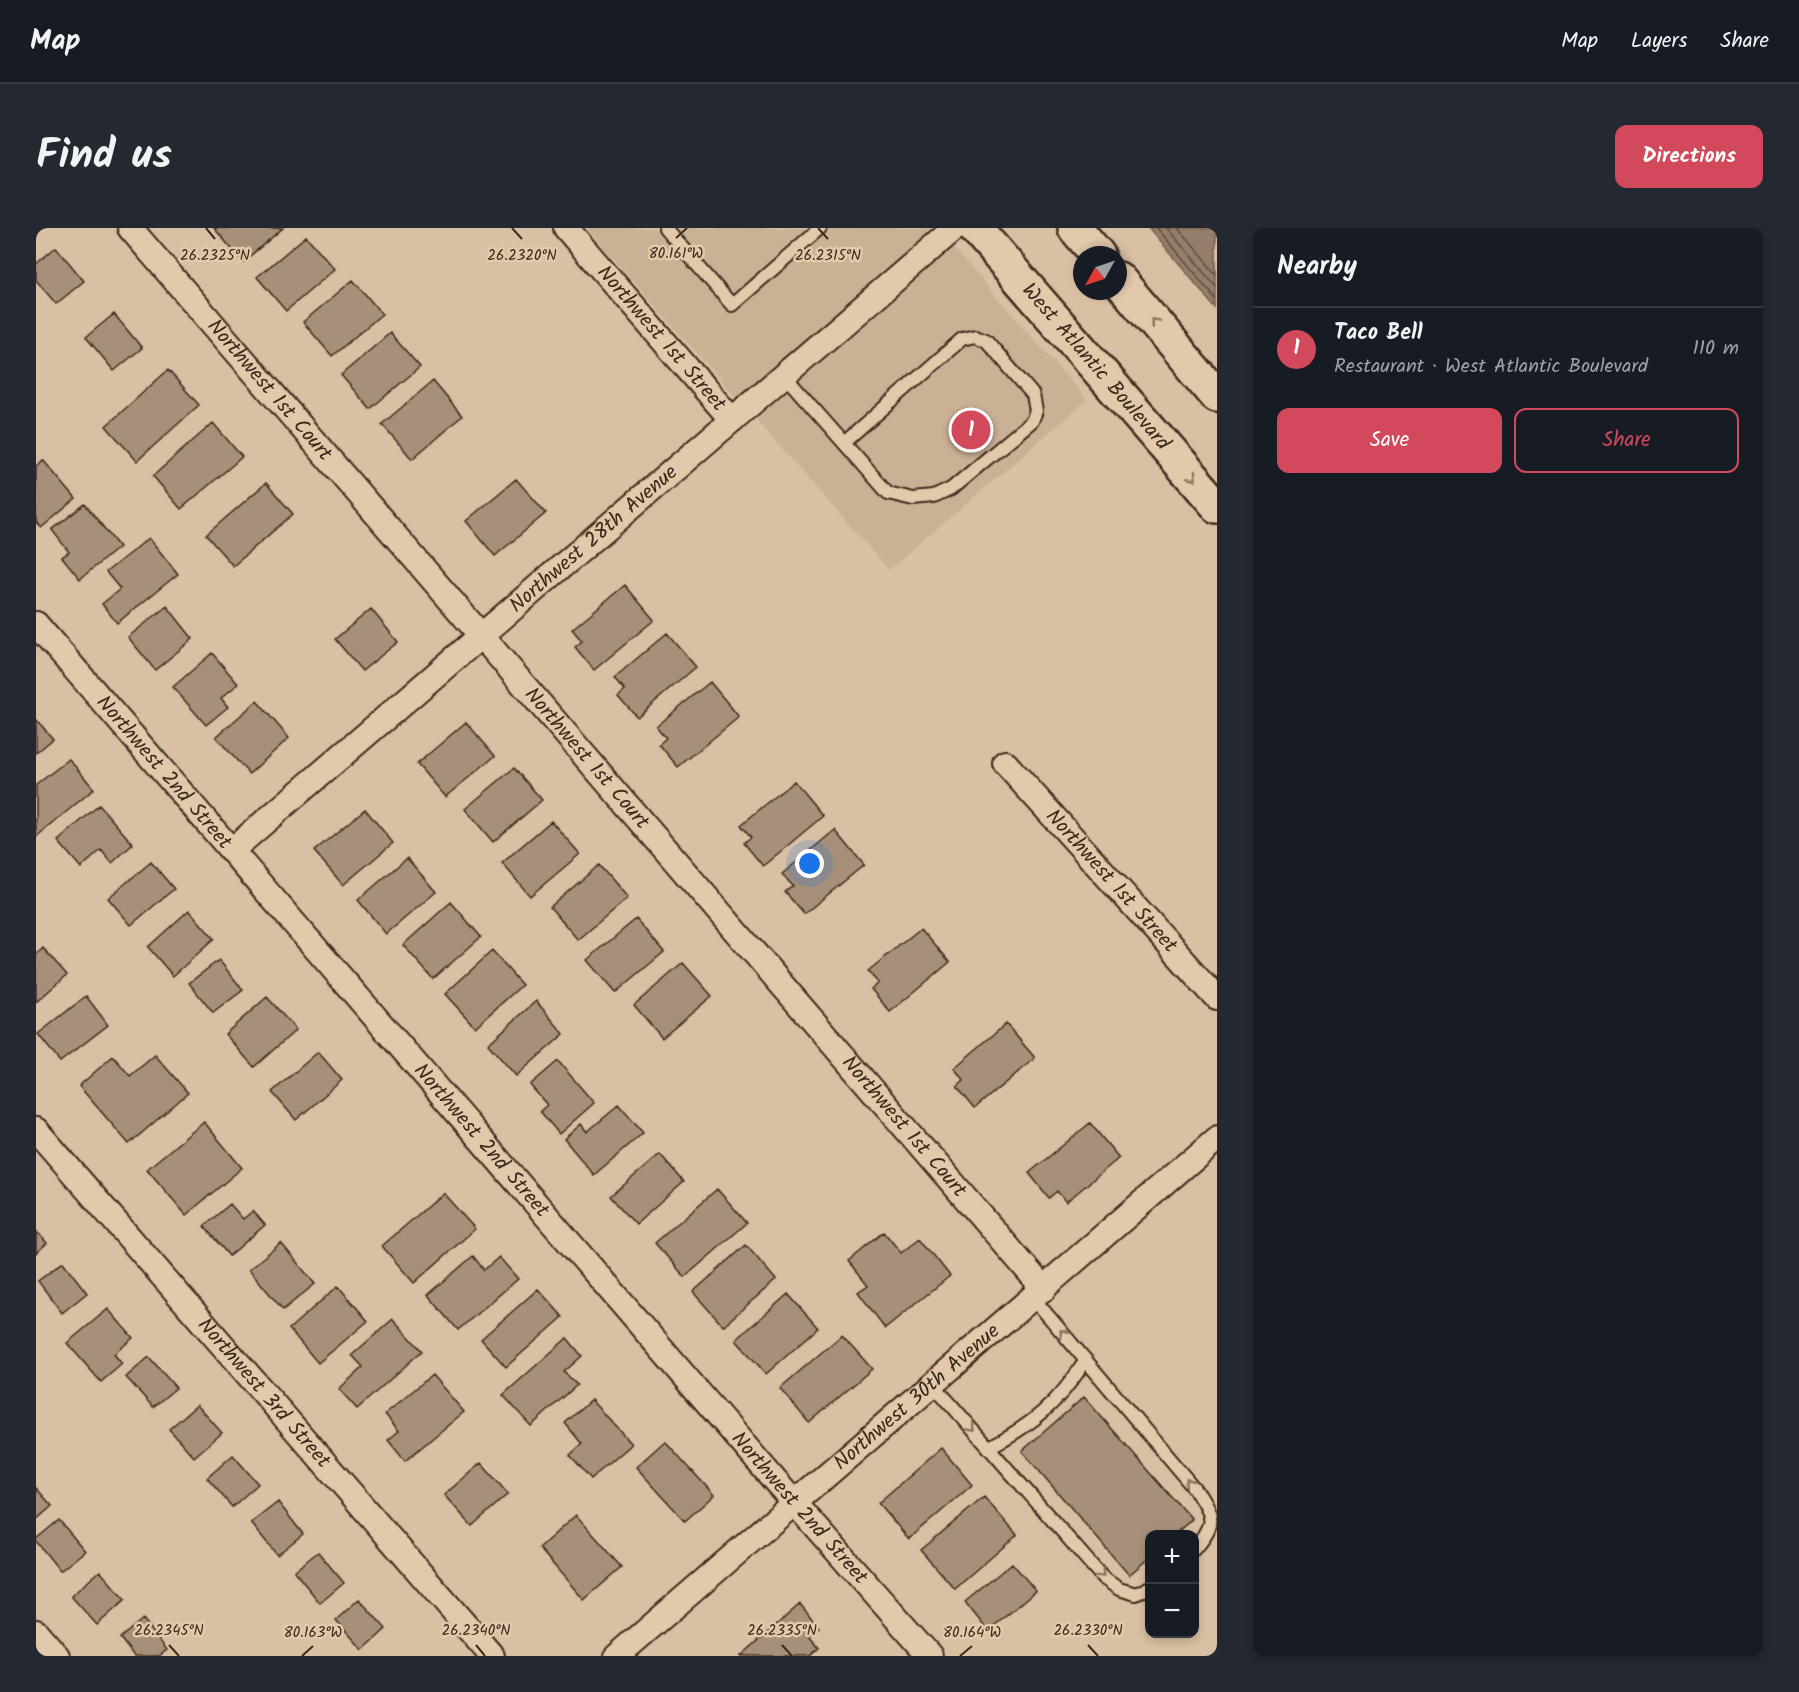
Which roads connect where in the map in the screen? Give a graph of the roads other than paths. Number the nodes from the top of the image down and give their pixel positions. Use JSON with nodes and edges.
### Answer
{"nodes":[{"id":1,"x":130,"y":228,"type":"edge"},
{"id":2,"x":566,"y":228,"type":"edge"},
{"id":3,"x":665,"y":228,"type":"edge"},
{"id":4,"x":820,"y":228,"type":"edge"},
{"id":5,"x":956,"y":228,"type":"edge"},
{"id":6,"x":975,"y":228,"type":"edge"},
{"id":7,"x":1075,"y":228,"type":"edge"},
{"id":8,"x":1090,"y":246,"type":"edge"},
{"id":9,"x":1127,"y":290,"type":"edge"},
{"id":10,"x":784,"y":375,"type":"junction"},
{"id":11,"x":1217,"y":396,"type":"edge"},
{"id":12,"x":732,"y":420,"type":"junction"},
{"id":13,"x":844,"y":443,"type":"junction"},
{"id":14,"x":1217,"y":506,"type":"edge"},
{"id":15,"x":36,"y":624,"type":"edge"},
{"id":16,"x":481,"y":636,"type":"junction"},
{"id":17,"x":1005,"y":763,"type":"dead end"},
{"id":18,"x":232,"y":850,"type":"junction"},
{"id":19,"x":1217,"y":998,"type":"edge"},
{"id":20,"x":36,"y":1130,"type":"edge"},
{"id":21,"x":1217,"y":1138,"type":"edge"},
{"id":22,"x":1038,"y":1294,"type":"junction"},
{"id":23,"x":1086,"y":1360,"type":"junction"},
{"id":24,"x":933,"y":1384,"type":"junction"},
{"id":25,"x":989,"y":1447,"type":"junction"},
{"id":26,"x":794,"y":1503,"type":"junction"},
{"id":27,"x":1199,"y":1544,"type":"edge"},
{"id":28,"x":1145,"y":1589,"type":"edge"},
{"id":29,"x":36,"y":1632,"type":"edge"},
{"id":30,"x":57,"y":1656,"type":"edge"},
{"id":31,"x":492,"y":1656,"type":"edge"},
{"id":32,"x":617,"y":1656,"type":"edge"},
{"id":33,"x":930,"y":1656,"type":"edge"}],
"edges":[{"from":1,"to":16,"type":"street","name":"Northwest 1st Court"},
{"from":2,"to":12,"type":"street","name":"Northwest 1st Street"},
{"from":3,"to":4,"type":"lane"},
{"from":5,"to":10,"type":"street","name":"Northwest 28th Avenue"},
{"from":6,"to":14,"type":"main road","name":"West Atlantic Boulevard","one_way":true},
{"from":7,"to":8,"type":"main road"},
{"from":11,"to":9,"type":"main road","one_way":true},
{"from":10,"to":12,"type":"street","name":"Northwest 28th Avenue"},
{"from":10,"to":13,"type":"lane"},
{"from":12,"to":16,"type":"street","name":"Northwest 28th Avenue"},
{"from":13,"to":13,"type":"lane"},
{"from":15,"to":18,"type":"street","name":"Northwest 2nd Street"},
{"from":16,"to":18,"type":"street","name":"Northwest 28th Avenue"},
{"from":16,"to":22,"type":"street","name":"Northwest 1st Court"},
{"from":17,"to":19,"type":"street","name":"Northwest 1st Street"},
{"from":18,"to":26,"type":"street","name":"Northwest 2nd Street"},
{"from":20,"to":31,"type":"street","name":"Northwest 3rd Street"},
{"from":21,"to":22,"type":"street","name":"Northwest 30th Avenue"},
{"from":23,"to":22,"type":"lane","one_way":true},
{"from":22,"to":24,"type":"street","name":"Northwest 30th Avenue"},
{"from":23,"to":25,"type":"lane"},
{"from":27,"to":23,"type":"lane","one_way":true},
{"from":24,"to":25,"type":"lane","one_way":true},
{"from":24,"to":26,"type":"street","name":"Northwest 30th Avenue"},
{"from":25,"to":28,"type":"lane","one_way":true},
{"from":26,"to":32,"type":"street","name":"Northwest 30th Avenue"},
{"from":26,"to":33,"type":"street","name":"Northwest 2nd Street"},
{"from":29,"to":30,"type":"street"}]}
